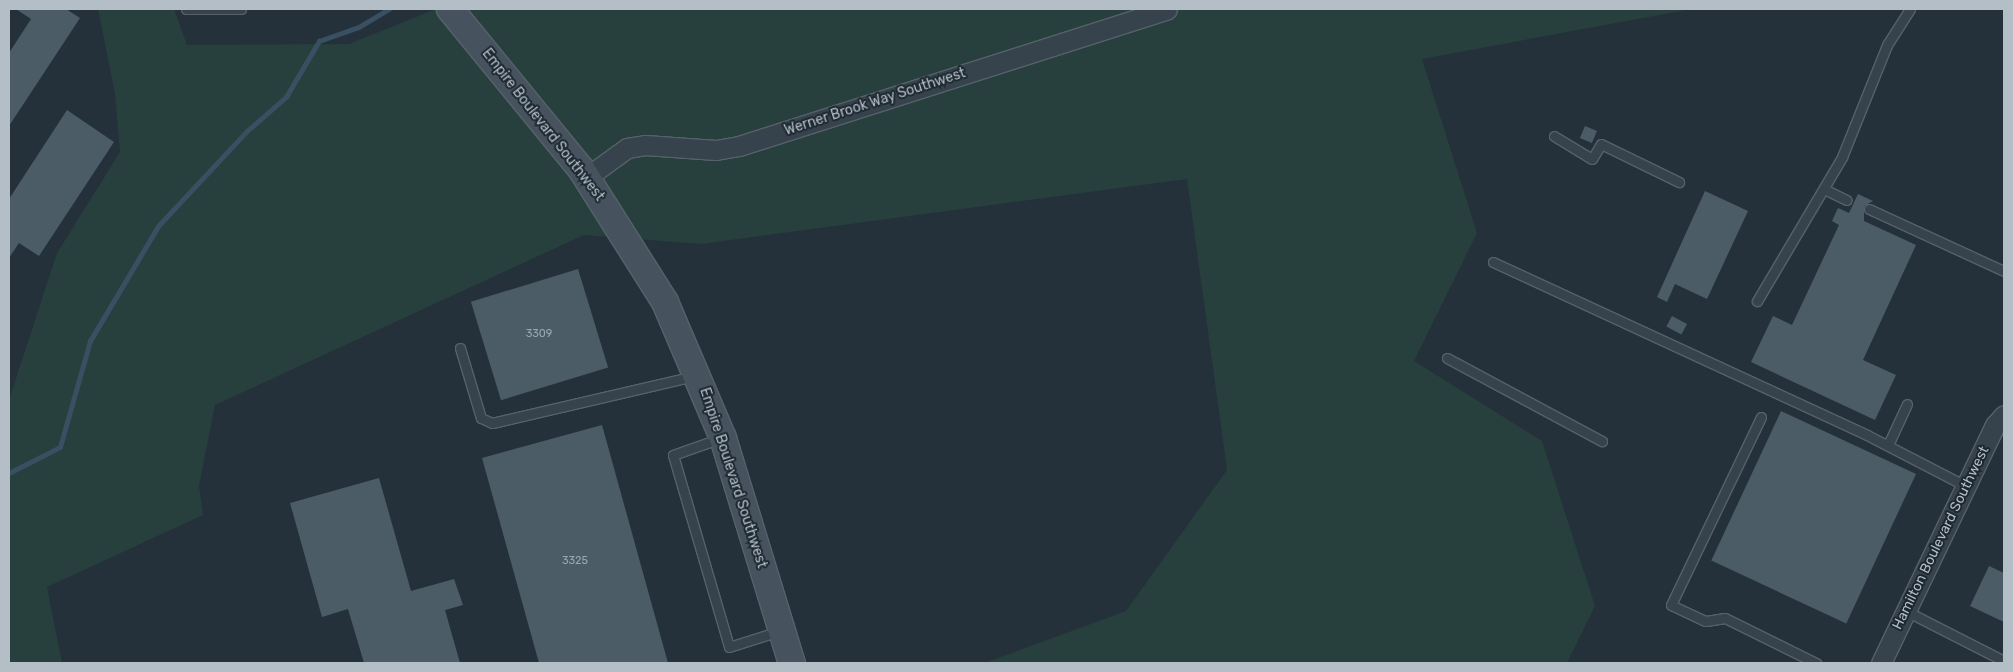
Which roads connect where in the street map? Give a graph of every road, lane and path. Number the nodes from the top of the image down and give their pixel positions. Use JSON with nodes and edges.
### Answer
{"nodes":[{"id":1,"x":186,"y":9,"type":"edge"},
{"id":2,"x":241,"y":9,"type":"edge"},
{"id":3,"x":450,"y":9,"type":"edge"},
{"id":4,"x":1166,"y":9,"type":"edge"},
{"id":5,"x":1910,"y":9,"type":"edge"},
{"id":6,"x":1554,"y":136,"type":"dead end"},
{"id":7,"x":587,"y":177,"type":"junction"},
{"id":8,"x":1679,"y":182,"type":"dead end"},
{"id":9,"x":1824,"y":189,"type":"junction"},
{"id":10,"x":1847,"y":200,"type":"dead end"},
{"id":11,"x":1869,"y":210,"type":"dead end"},
{"id":12,"x":1493,"y":262,"type":"dead end"},
{"id":13,"x":2004,"y":271,"type":"edge"},
{"id":14,"x":1757,"y":301,"type":"dead end"},
{"id":15,"x":460,"y":348,"type":"dead end"},
{"id":16,"x":1447,"y":358,"type":"dead end"},
{"id":17,"x":699,"y":375,"type":"junction"},
{"id":18,"x":1907,"y":404,"type":"dead end"},
{"id":19,"x":2004,"y":415,"type":"edge"},
{"id":20,"x":1761,"y":417,"type":"dead end"},
{"id":21,"x":723,"y":438,"type":"junction"},
{"id":22,"x":1602,"y":440,"type":"dead end"},
{"id":23,"x":1888,"y":445,"type":"junction"},
{"id":24,"x":1966,"y":486,"type":"junction"},
{"id":25,"x":1906,"y":611,"type":"junction"},
{"id":26,"x":782,"y":630,"type":"junction"},
{"id":27,"x":2004,"y":661,"type":"edge"},
{"id":28,"x":792,"y":663,"type":"edge"},
{"id":29,"x":1816,"y":663,"type":"edge"},
{"id":30,"x":1881,"y":663,"type":"edge"}],
"edges":[{"from":1,"to":2,"type":"lane"},
{"from":3,"to":7,"type":"street","name":"Empire Boulevard Southwest"},
{"from":4,"to":7,"type":"street","name":"Werner Brook Way Southwest"},
{"from":5,"to":9,"type":"lane"},
{"from":6,"to":8,"type":"lane"},
{"from":7,"to":17,"type":"street","name":"Empire Boulevard Southwest"},
{"from":9,"to":10,"type":"lane"},
{"from":9,"to":14,"type":"lane"},
{"from":11,"to":13,"type":"lane"},
{"from":12,"to":23,"type":"lane"},
{"from":15,"to":17,"type":"lane"},
{"from":16,"to":22,"type":"lane"},
{"from":17,"to":21,"type":"street","name":"Empire Boulevard Southwest"},
{"from":18,"to":23,"type":"lane"},
{"from":19,"to":24,"type":"street","name":"Hamilton Boulevard Southwest"},
{"from":20,"to":29,"type":"lane"},
{"from":21,"to":26,"type":"street","name":"Empire Boulevard Southwest"},
{"from":21,"to":26,"type":"lane"},
{"from":23,"to":24,"type":"lane"},
{"from":24,"to":25,"type":"street","name":"Hamilton Boulevard Southwest"},
{"from":25,"to":27,"type":"lane"},
{"from":25,"to":30,"type":"street","name":"Hamilton Boulevard Southwest"},
{"from":26,"to":28,"type":"street","name":"Empire Boulevard Southwest"}]}
